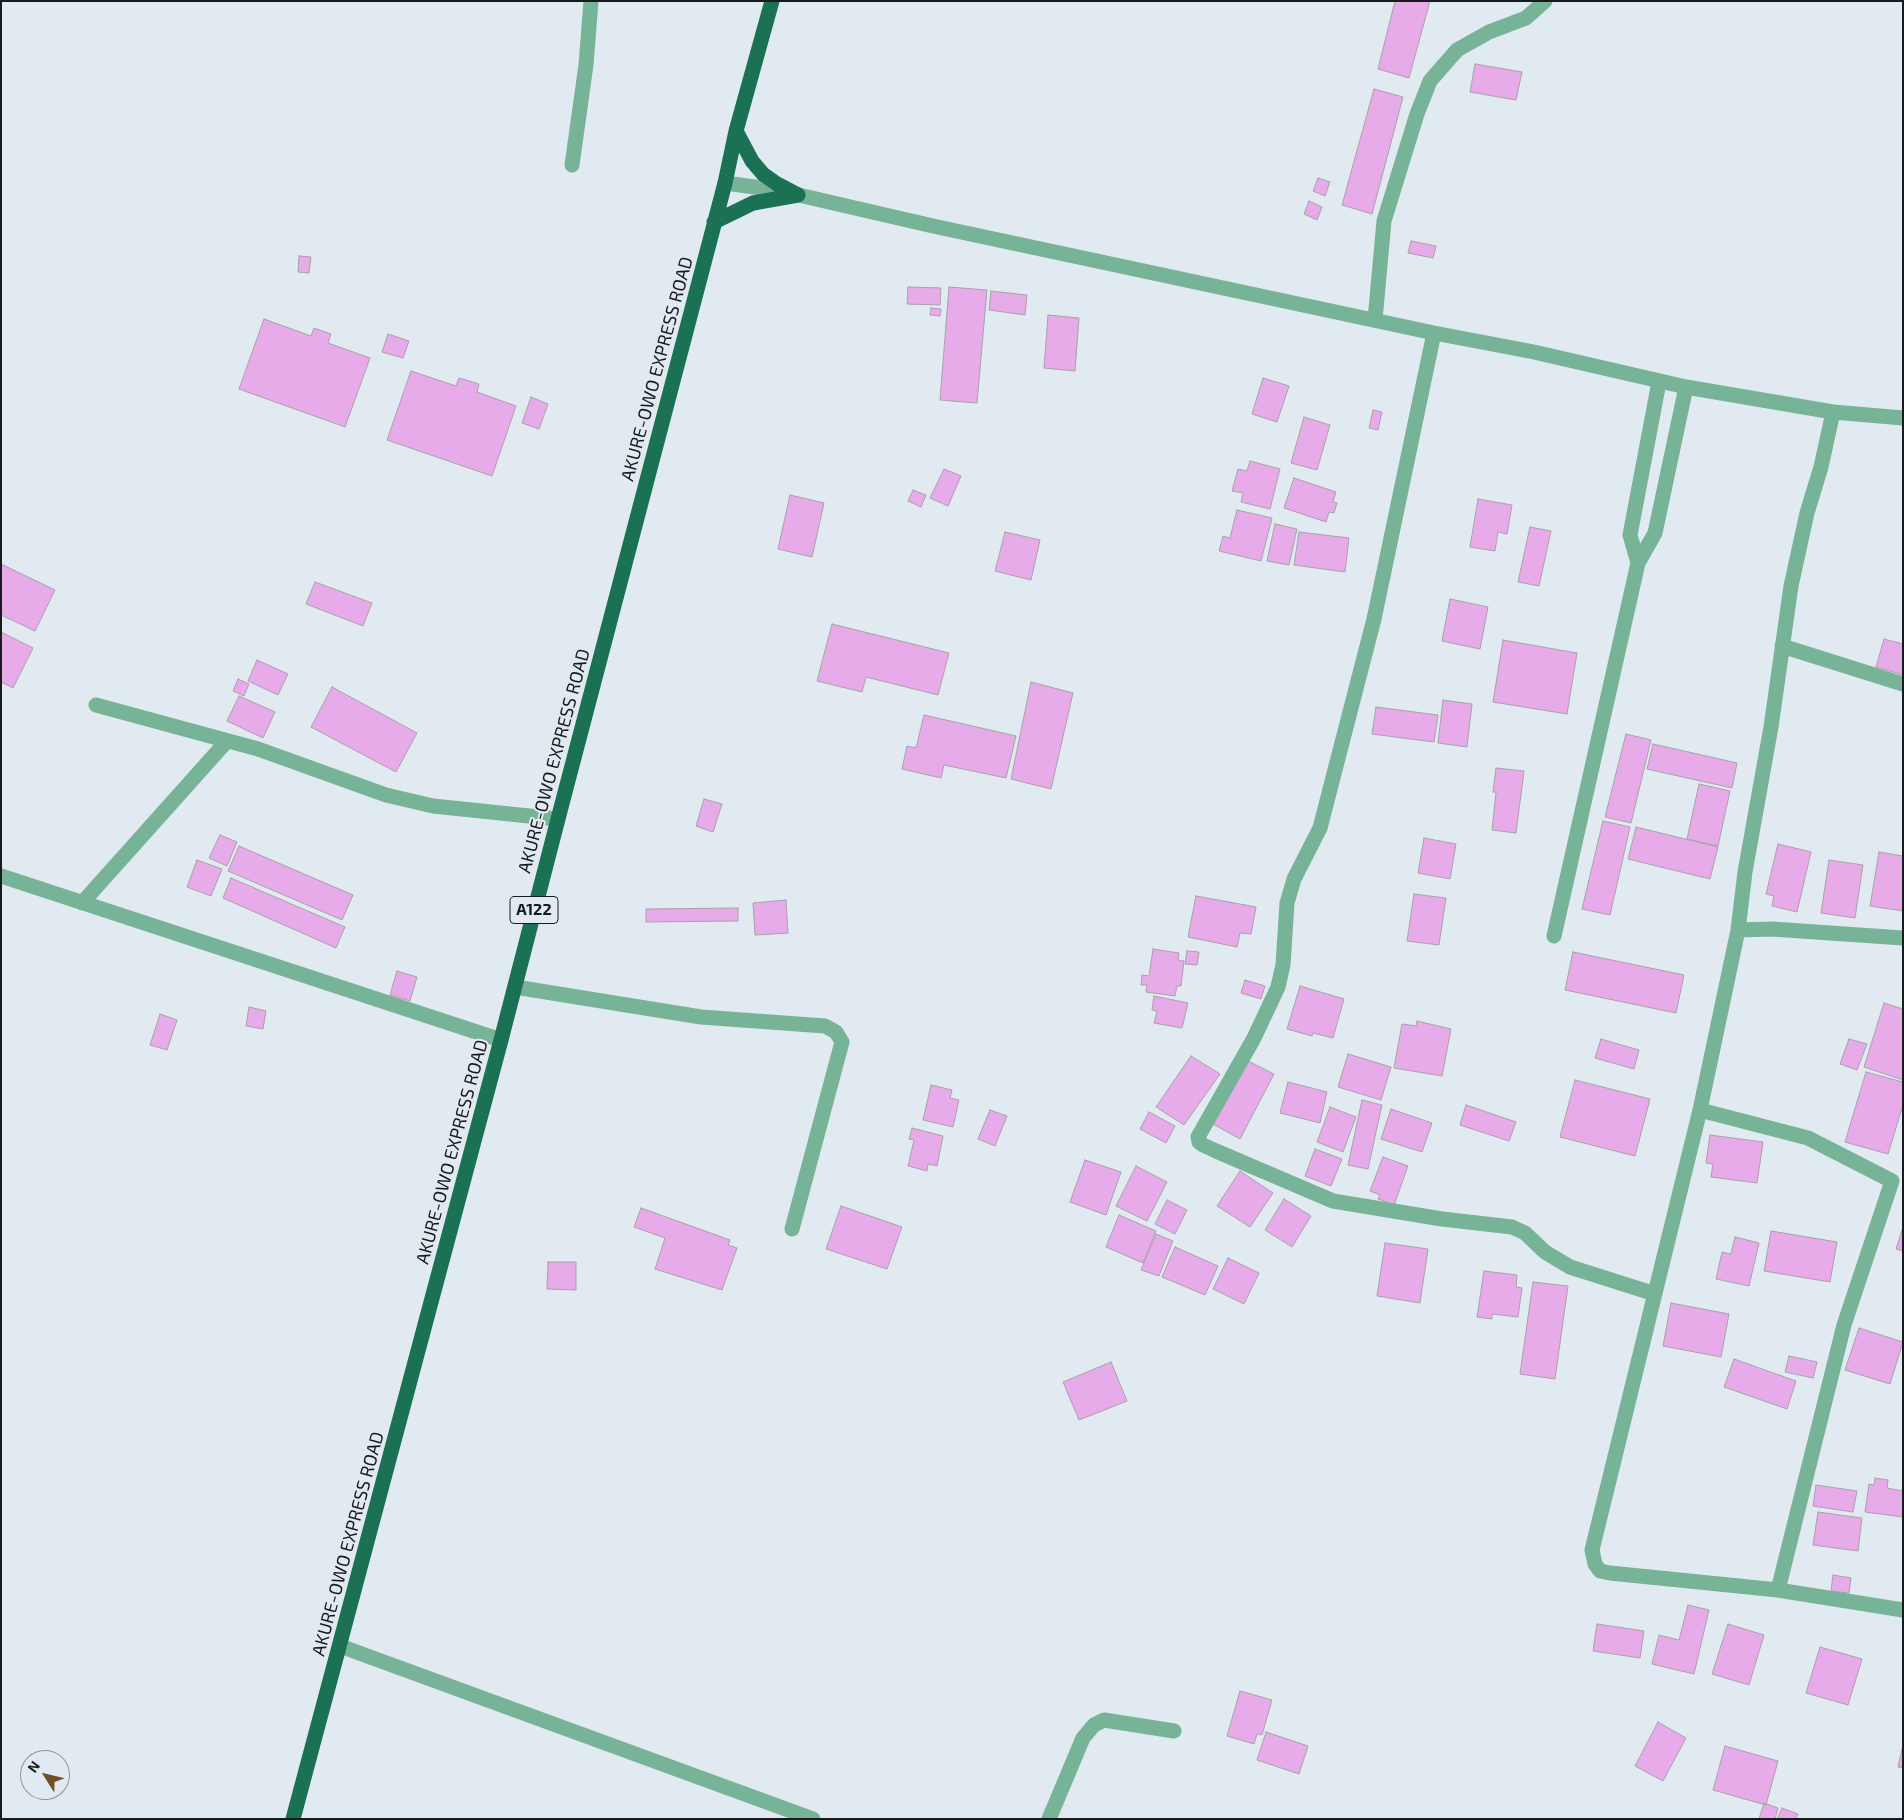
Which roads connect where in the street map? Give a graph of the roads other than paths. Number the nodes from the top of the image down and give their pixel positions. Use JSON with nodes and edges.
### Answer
{"nodes":[{"id":1,"x":591,"y":1,"type":"edge"},
{"id":2,"x":772,"y":1,"type":"edge"},
{"id":3,"x":1545,"y":1,"type":"edge"},
{"id":4,"x":736,"y":131,"type":"junction"},
{"id":5,"x":572,"y":165,"type":"dead end"},
{"id":6,"x":725,"y":183,"type":"junction"},
{"id":7,"x":798,"y":195,"type":"junction"},
{"id":8,"x":714,"y":222,"type":"junction"},
{"id":9,"x":1375,"y":320,"type":"junction"},
{"id":10,"x":1434,"y":332,"type":"junction"},
{"id":11,"x":1659,"y":382,"type":"junction"},
{"id":12,"x":1686,"y":388,"type":"junction"},
{"id":13,"x":1833,"y":412,"type":"junction"},
{"id":14,"x":1903,"y":418,"type":"edge"},
{"id":15,"x":1638,"y":563,"type":"junction"},
{"id":16,"x":1782,"y":646,"type":"junction"},
{"id":17,"x":1903,"y":684,"type":"edge"},
{"id":18,"x":96,"y":705,"type":"dead end"},
{"id":19,"x":227,"y":741,"type":"junction"},
{"id":20,"x":558,"y":818,"type":"junction"},
{"id":21,"x":1,"y":876,"type":"edge"},
{"id":22,"x":82,"y":902,"type":"junction"},
{"id":23,"x":1738,"y":930,"type":"junction"},
{"id":24,"x":1554,"y":936,"type":"dead end"},
{"id":25,"x":1903,"y":938,"type":"edge"},
{"id":26,"x":514,"y":987,"type":"junction"},
{"id":27,"x":501,"y":1040,"type":"junction"},
{"id":28,"x":1700,"y":1110,"type":"junction"},
{"id":29,"x":1897,"y":1184,"type":"edge"},
{"id":30,"x":792,"y":1229,"type":"dead end"},
{"id":31,"x":1655,"y":1294,"type":"junction"},
{"id":32,"x":1778,"y":1590,"type":"junction"},
{"id":33,"x":1903,"y":1610,"type":"edge"},
{"id":34,"x":340,"y":1646,"type":"junction"},
{"id":35,"x":1174,"y":1731,"type":"dead end"},
{"id":36,"x":292,"y":1819,"type":"edge"},
{"id":37,"x":813,"y":1819,"type":"edge"},
{"id":38,"x":1049,"y":1819,"type":"edge"}],
"edges":[{"from":1,"to":5,"type":"street"},
{"from":2,"to":4,"type":"highway","name":"AKURE-OWO EXPRESS ROAD","number":"A122"},
{"from":3,"to":9,"type":"street"},
{"from":4,"to":6,"type":"highway","name":"AKURE-OWO EXPRESS ROAD","number":"A122"},
{"from":4,"to":7,"type":"highway"},
{"from":6,"to":7,"type":"street"},
{"from":6,"to":8,"type":"highway","name":"AKURE-OWO EXPRESS ROAD","number":"A122"},
{"from":7,"to":8,"type":"highway"},
{"from":7,"to":9,"type":"street"},
{"from":8,"to":20,"type":"highway","name":"AKURE-OWO EXPRESS ROAD","number":"A122"},
{"from":9,"to":10,"type":"street"},
{"from":10,"to":11,"type":"street"},
{"from":10,"to":31,"type":"street"},
{"from":11,"to":12,"type":"street"},
{"from":11,"to":15,"type":"street"},
{"from":12,"to":13,"type":"street"},
{"from":12,"to":15,"type":"street"},
{"from":13,"to":14,"type":"street"},
{"from":13,"to":16,"type":"street"},
{"from":15,"to":24,"type":"street"},
{"from":16,"to":17,"type":"street"},
{"from":16,"to":23,"type":"street"},
{"from":18,"to":19,"type":"street"},
{"from":19,"to":20,"type":"street"},
{"from":19,"to":22,"type":"street"},
{"from":20,"to":26,"type":"highway","name":"AKURE-OWO EXPRESS ROAD","number":"A122"},
{"from":21,"to":22,"type":"street"},
{"from":22,"to":27,"type":"street"},
{"from":23,"to":25,"type":"street"},
{"from":23,"to":28,"type":"street"},
{"from":26,"to":27,"type":"highway","name":"AKURE-OWO EXPRESS ROAD","number":"A122"},
{"from":26,"to":30,"type":"street"},
{"from":27,"to":34,"type":"highway","name":"AKURE-OWO EXPRESS ROAD","number":"A122"},
{"from":28,"to":29,"type":"street"},
{"from":28,"to":31,"type":"street"},
{"from":29,"to":32,"type":"street"},
{"from":31,"to":32,"type":"street"},
{"from":32,"to":33,"type":"street"},
{"from":34,"to":36,"type":"highway","name":"AKURE-OWO EXPRESS ROAD","number":"A122"},
{"from":34,"to":37,"type":"street"},
{"from":35,"to":38,"type":"street"}]}
